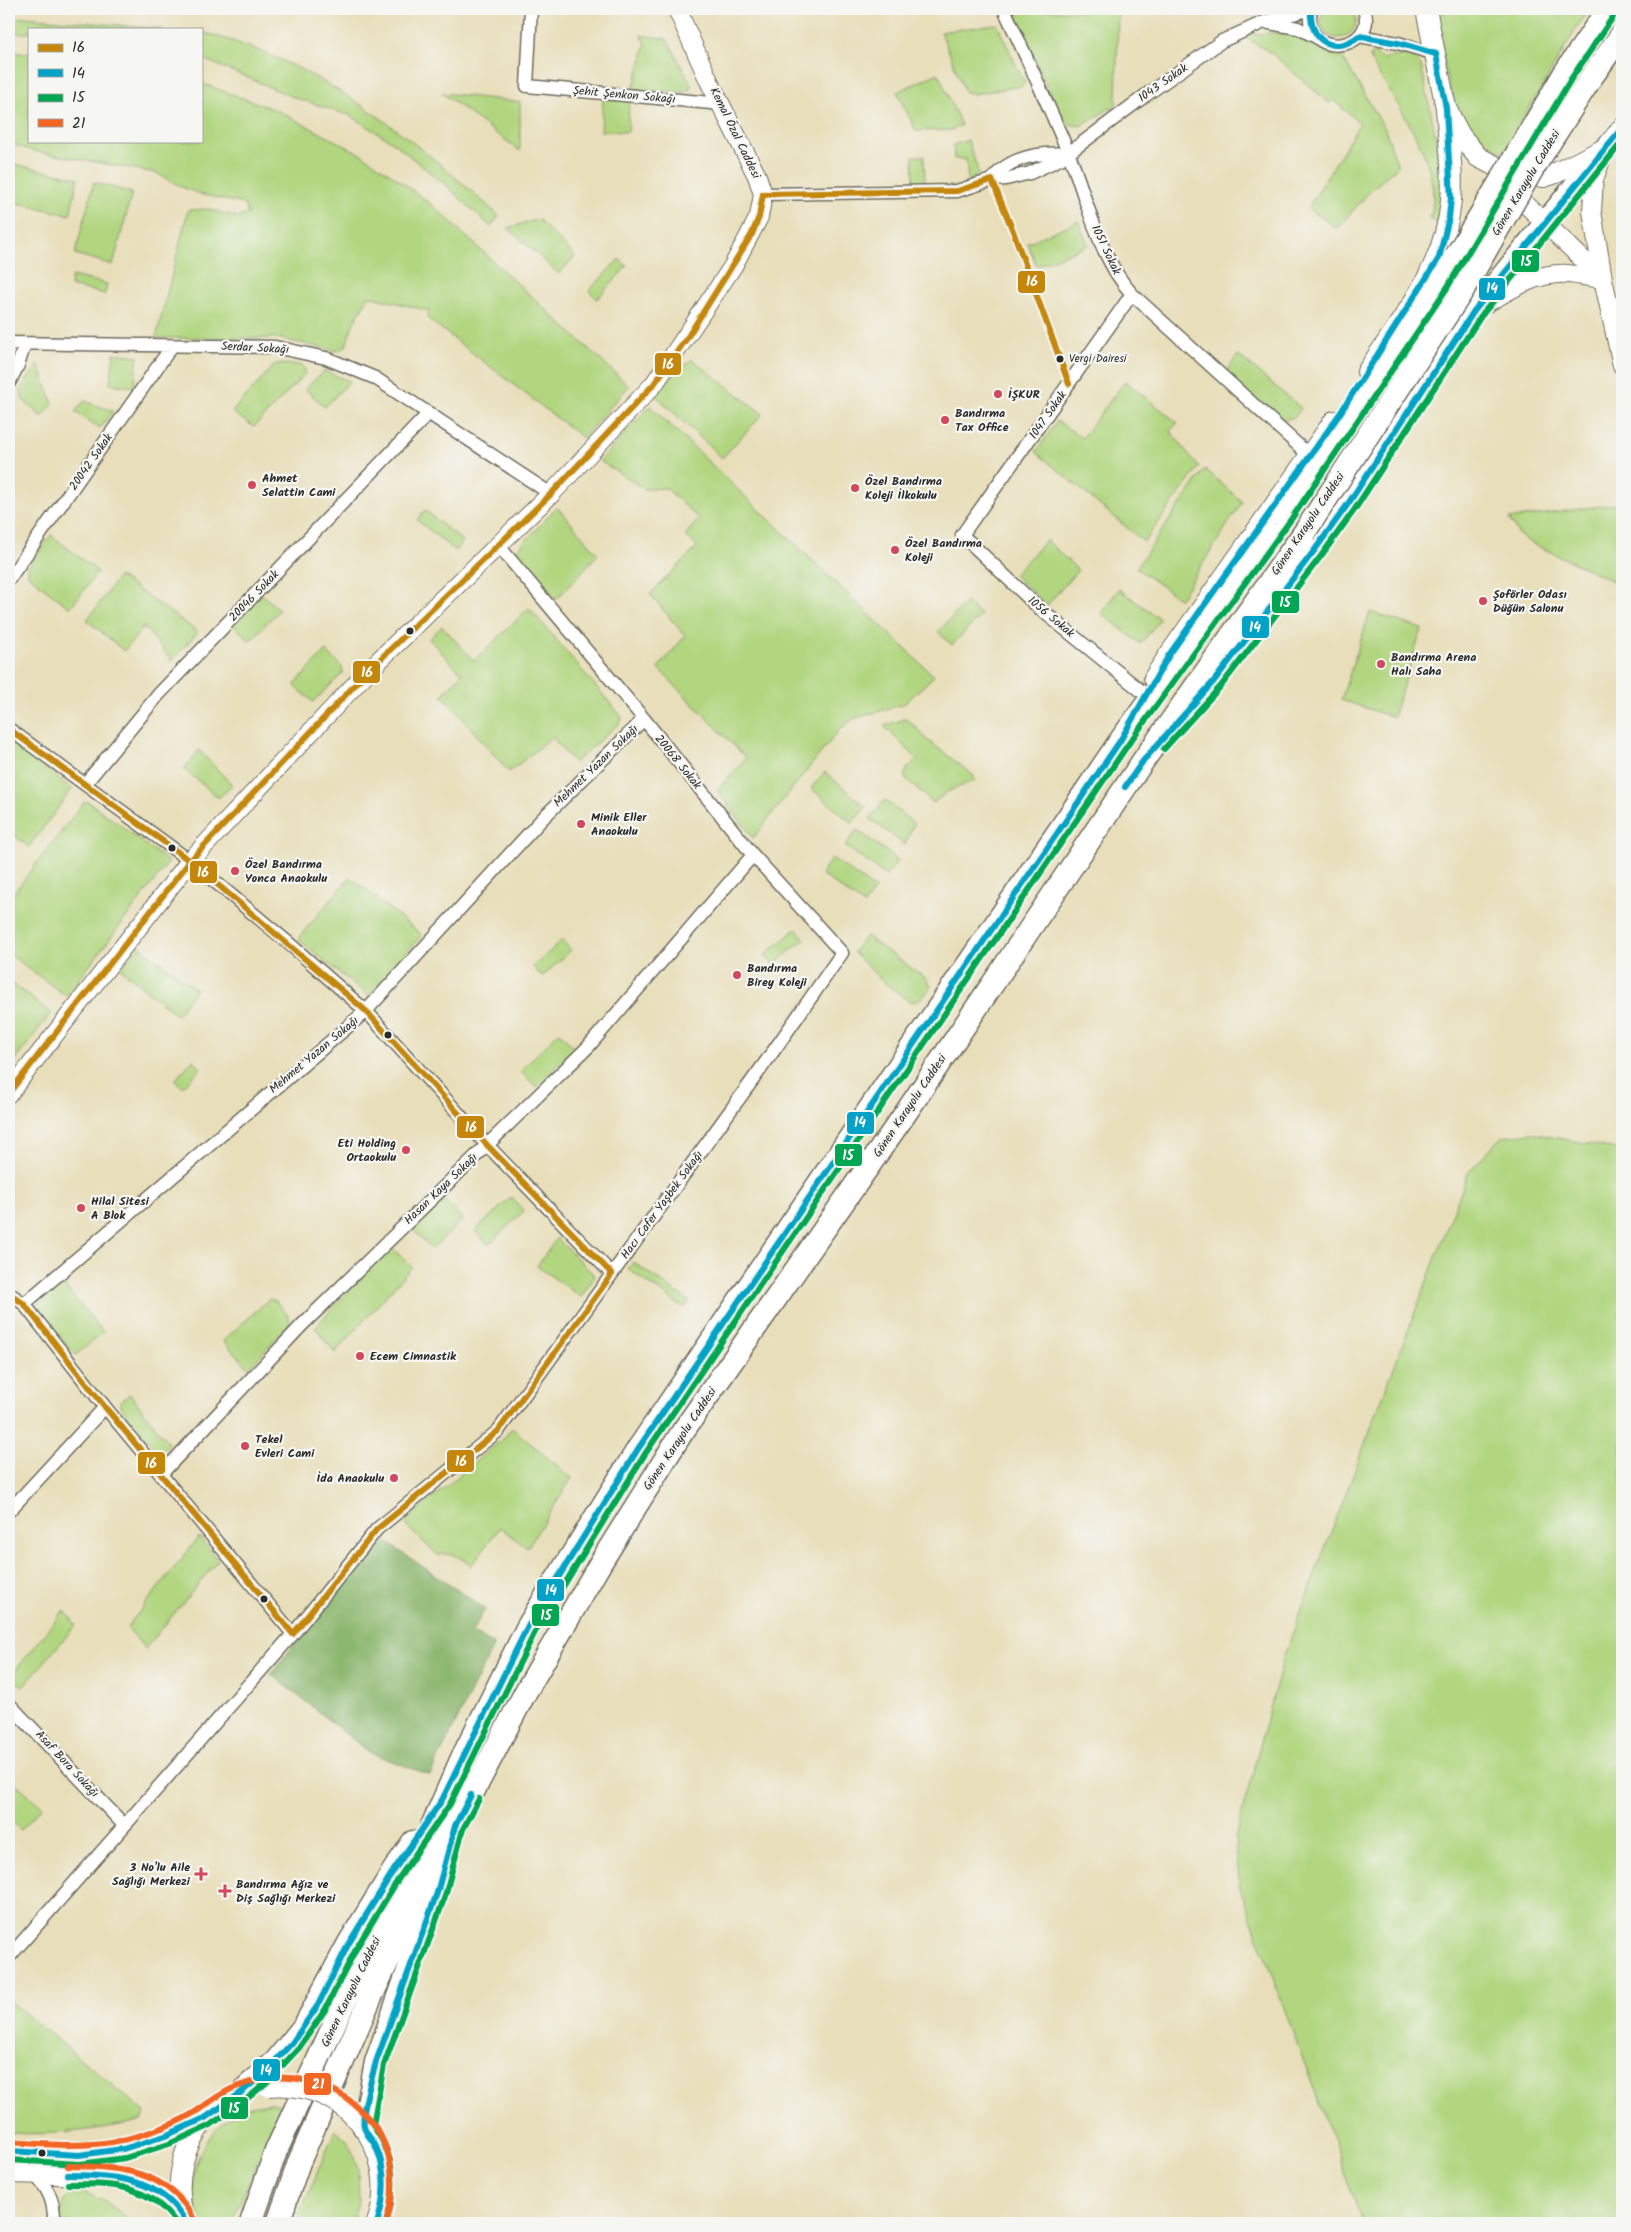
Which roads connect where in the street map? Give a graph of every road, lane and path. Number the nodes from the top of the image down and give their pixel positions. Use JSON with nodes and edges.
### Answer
{"nodes":[{"id":1,"x":531,"y":9,"type":"edge"},
{"id":2,"x":677,"y":9,"type":"edge"},
{"id":3,"x":1004,"y":9,"type":"edge"},
{"id":4,"x":1311,"y":9,"type":"edge"},
{"id":5,"x":1364,"y":9,"type":"edge"},
{"id":6,"x":1426,"y":9,"type":"edge"},
{"id":7,"x":1608,"y":9,"type":"edge"},
{"id":8,"x":1264,"y":22,"type":"junction"},
{"id":9,"x":1622,"y":34,"type":"edge"},
{"id":10,"x":1359,"y":36,"type":"junction"},
{"id":11,"x":1323,"y":41,"type":"junction"},
{"id":12,"x":1436,"y":54,"type":"junction"},
{"id":13,"x":722,"y":104,"type":"junction"},
{"id":14,"x":1446,"y":108,"type":"junction"},
{"id":15,"x":1622,"y":128,"type":"edge"},
{"id":16,"x":1606,"y":148,"type":"junction"},
{"id":17,"x":1069,"y":154,"type":"junction"},
{"id":18,"x":1478,"y":157,"type":"junction"},
{"id":19,"x":762,"y":194,"type":"junction"},
{"id":20,"x":1545,"y":224,"type":"junction"},
{"id":21,"x":1604,"y":279,"type":"junction"},
{"id":22,"x":1132,"y":294,"type":"junction"},
{"id":23,"x":1474,"y":311,"type":"junction"},
{"id":24,"x":9,"y":343,"type":"edge"},
{"id":25,"x":25,"y":344,"type":"junction"},
{"id":26,"x":172,"y":346,"type":"junction"},
{"id":27,"x":1622,"y":365,"type":"edge"},
{"id":28,"x":9,"y":382,"type":"edge"},
{"id":29,"x":429,"y":413,"type":"junction"},
{"id":30,"x":1310,"y":456,"type":"junction"},
{"id":31,"x":551,"y":494,"type":"junction"},
{"id":32,"x":962,"y":535,"type":"joint"},
{"id":33,"x":498,"y":544,"type":"junction"},
{"id":34,"x":9,"y":579,"type":"edge"},
{"id":35,"x":1145,"y":694,"type":"junction"},
{"id":36,"x":644,"y":719,"type":"junction"},
{"id":37,"x":9,"y":729,"type":"edge"},
{"id":38,"x":1120,"y":742,"type":"junction"},
{"id":39,"x":1143,"y":761,"type":"junction"},
{"id":40,"x":85,"y":784,"type":"junction"},
{"id":41,"x":753,"y":855,"type":"junction"},
{"id":42,"x":190,"y":861,"type":"junction"},
{"id":43,"x":842,"y":954,"type":"joint"},
{"id":44,"x":366,"y":1011,"type":"junction"},
{"id":45,"x":9,"y":1093,"type":"edge"},
{"id":46,"x":487,"y":1145,"type":"junction"},
{"id":47,"x":612,"y":1274,"type":"junction"},
{"id":48,"x":9,"y":1293,"type":"edge"},
{"id":49,"x":24,"y":1304,"type":"junction"},
{"id":50,"x":105,"y":1407,"type":"junction"},
{"id":51,"x":162,"y":1473,"type":"junction"},
{"id":52,"x":9,"y":1511,"type":"edge"},
{"id":53,"x":293,"y":1634,"type":"junction"},
{"id":54,"x":9,"y":1704,"type":"edge"},
{"id":55,"x":442,"y":1800,"type":"junction"},
{"id":56,"x":124,"y":1825,"type":"junction"},
{"id":57,"x":455,"y":1826,"type":"junction"},
{"id":58,"x":9,"y":1956,"type":"edge"},
{"id":59,"x":230,"y":2100,"type":"junction"},
{"id":60,"x":362,"y":2124,"type":"junction"},
{"id":61,"x":9,"y":2150,"type":"edge"},
{"id":62,"x":9,"y":2173,"type":"edge"},
{"id":63,"x":33,"y":2174,"type":"junction"},
{"id":64,"x":56,"y":2175,"type":"junction"},
{"id":65,"x":49,"y":2194,"type":"junction"},
{"id":66,"x":185,"y":2220,"type":"edge"},
{"id":67,"x":54,"y":2223,"type":"edge"},
{"id":68,"x":251,"y":2223,"type":"edge"},
{"id":69,"x":278,"y":2223,"type":"edge"},
{"id":70,"x":377,"y":2223,"type":"edge"}],
"edges":[{"from":1,"to":13,"type":"street","name":"Şehit Şenkon Sokağı"},
{"from":2,"to":13,"type":"main road","name":"Kemal Özal Caddesi"},
{"from":3,"to":17,"type":"street","name":"1051 Sokak"},
{"from":4,"to":8,"type":"street","name":"1043 Sokak"},
{"from":4,"to":11,"type":"street"},
{"from":5,"to":10,"type":"street"},
{"from":6,"to":12,"type":"main road"},
{"from":7,"to":38,"type":"highway","name":"Gönen Karayolu Caddesi","bridge":true},
{"from":8,"to":11,"type":"street"},
{"from":8,"to":17,"type":"street","name":"1043 Sokak"},
{"from":9,"to":39,"type":"highway","name":"Gönen Karayolu Caddesi","bridge":true},
{"from":10,"to":11,"type":"street"},
{"from":10,"to":12,"type":"street"},
{"from":12,"to":14,"type":"main road"},
{"from":13,"to":19,"type":"main road","name":"Kemal Özal Caddesi"},
{"from":14,"to":18,"type":"main road"},
{"from":14,"to":30,"type":"main road"},
{"from":15,"to":16,"type":"main road"},
{"from":16,"to":18,"type":"main road"},
{"from":16,"to":20,"type":"highway"},
{"from":16,"to":21,"type":"main road"},
{"from":17,"to":19,"type":"street"},
{"from":17,"to":22,"type":"street","name":"1051 Sokak"},
{"from":18,"to":20,"type":"main road"},
{"from":19,"to":31,"type":"main road","name":"Kemal Özal Caddesi"},
{"from":20,"to":21,"type":"main road"},
{"from":20,"to":23,"type":"highway"},
{"from":21,"to":23,"type":"main road"},
{"from":21,"to":27,"type":"main road"},
{"from":22,"to":30,"type":"street","name":"1051 Sokak"},
{"from":22,"to":32,"type":"street","name":"1047 Sokak"},
{"from":23,"to":39,"type":"highway"},
{"from":24,"to":25,"type":"street","name":"Serdar Sokağı"},
{"from":25,"to":26,"type":"street","name":"Serdar Sokağı"},
{"from":25,"to":28,"type":"street"},
{"from":26,"to":29,"type":"street","name":"Serdar Sokağı"},
{"from":26,"to":34,"type":"street","name":"20042 Sokak"},
{"from":29,"to":31,"type":"street","name":"Serdar Sokağı"},
{"from":29,"to":40,"type":"street","name":"20046 Sokak"},
{"from":30,"to":35,"type":"main road"},
{"from":31,"to":33,"type":"main road","name":"Kemal Özal Caddesi"},
{"from":32,"to":35,"type":"street","name":"1056 Sokak"},
{"from":33,"to":36,"type":"street","name":"20068 Sokak"},
{"from":33,"to":42,"type":"main road","name":"Kemal Özal Caddesi"},
{"from":35,"to":38,"type":"main road"},
{"from":36,"to":41,"type":"street","name":"20068 Sokak"},
{"from":36,"to":44,"type":"street","name":"Mehmet Yazan Sokağı"},
{"from":37,"to":40,"type":"street"},
{"from":38,"to":55,"type":"highway","name":"Gönen Karayolu Caddesi"},
{"from":39,"to":57,"type":"highway","name":"Gönen Karayolu Caddesi"},
{"from":40,"to":42,"type":"street"},
{"from":41,"to":43,"type":"street","name":"20068 Sokak"},
{"from":41,"to":46,"type":"street","name":"Hasan Kaya Sokağı"},
{"from":42,"to":44,"type":"street"},
{"from":42,"to":45,"type":"main road","name":"Kemal Özal Caddesi"},
{"from":43,"to":47,"type":"street","name":"Hacı Cafer Yaşbek Sokağı"},
{"from":44,"to":46,"type":"street"},
{"from":44,"to":49,"type":"street","name":"Mehmet Yazan Sokağı"},
{"from":46,"to":47,"type":"street"},
{"from":46,"to":51,"type":"street","name":"Hasan Kaya Sokağı"},
{"from":47,"to":53,"type":"street","name":"Hacı Cafer Yaşbek Sokağı"},
{"from":48,"to":49,"type":"street"},
{"from":49,"to":50,"type":"street"},
{"from":50,"to":51,"type":"street"},
{"from":50,"to":52,"type":"street"},
{"from":51,"to":53,"type":"street"},
{"from":53,"to":56,"type":"street","name":"Hacı Cafer Yaşbek Sokağı"},
{"from":54,"to":56,"type":"street","name":"Asaf Bora Sokağı"},
{"from":55,"to":59,"type":"highway"},
{"from":55,"to":68,"type":"highway","name":"Gönen Karayolu Caddesi"},
{"from":56,"to":58,"type":"street","name":"Hacı Cafer Yaşbek Sokağı"},
{"from":57,"to":60,"type":"highway"},
{"from":57,"to":69,"type":"highway","name":"Gönen Karayolu Caddesi"},
{"from":59,"to":60,"type":"main road","bridge":true},
{"from":59,"to":61,"type":"main road"},
{"from":59,"to":66,"type":"main road"},
{"from":60,"to":70,"type":"main road"},
{"from":62,"to":63,"type":"main road"},
{"from":63,"to":64,"type":"main road"},
{"from":63,"to":65,"type":"street"},
{"from":64,"to":65,"type":"street"},
{"from":64,"to":66,"type":"main road"},
{"from":65,"to":67,"type":"street"}]}
